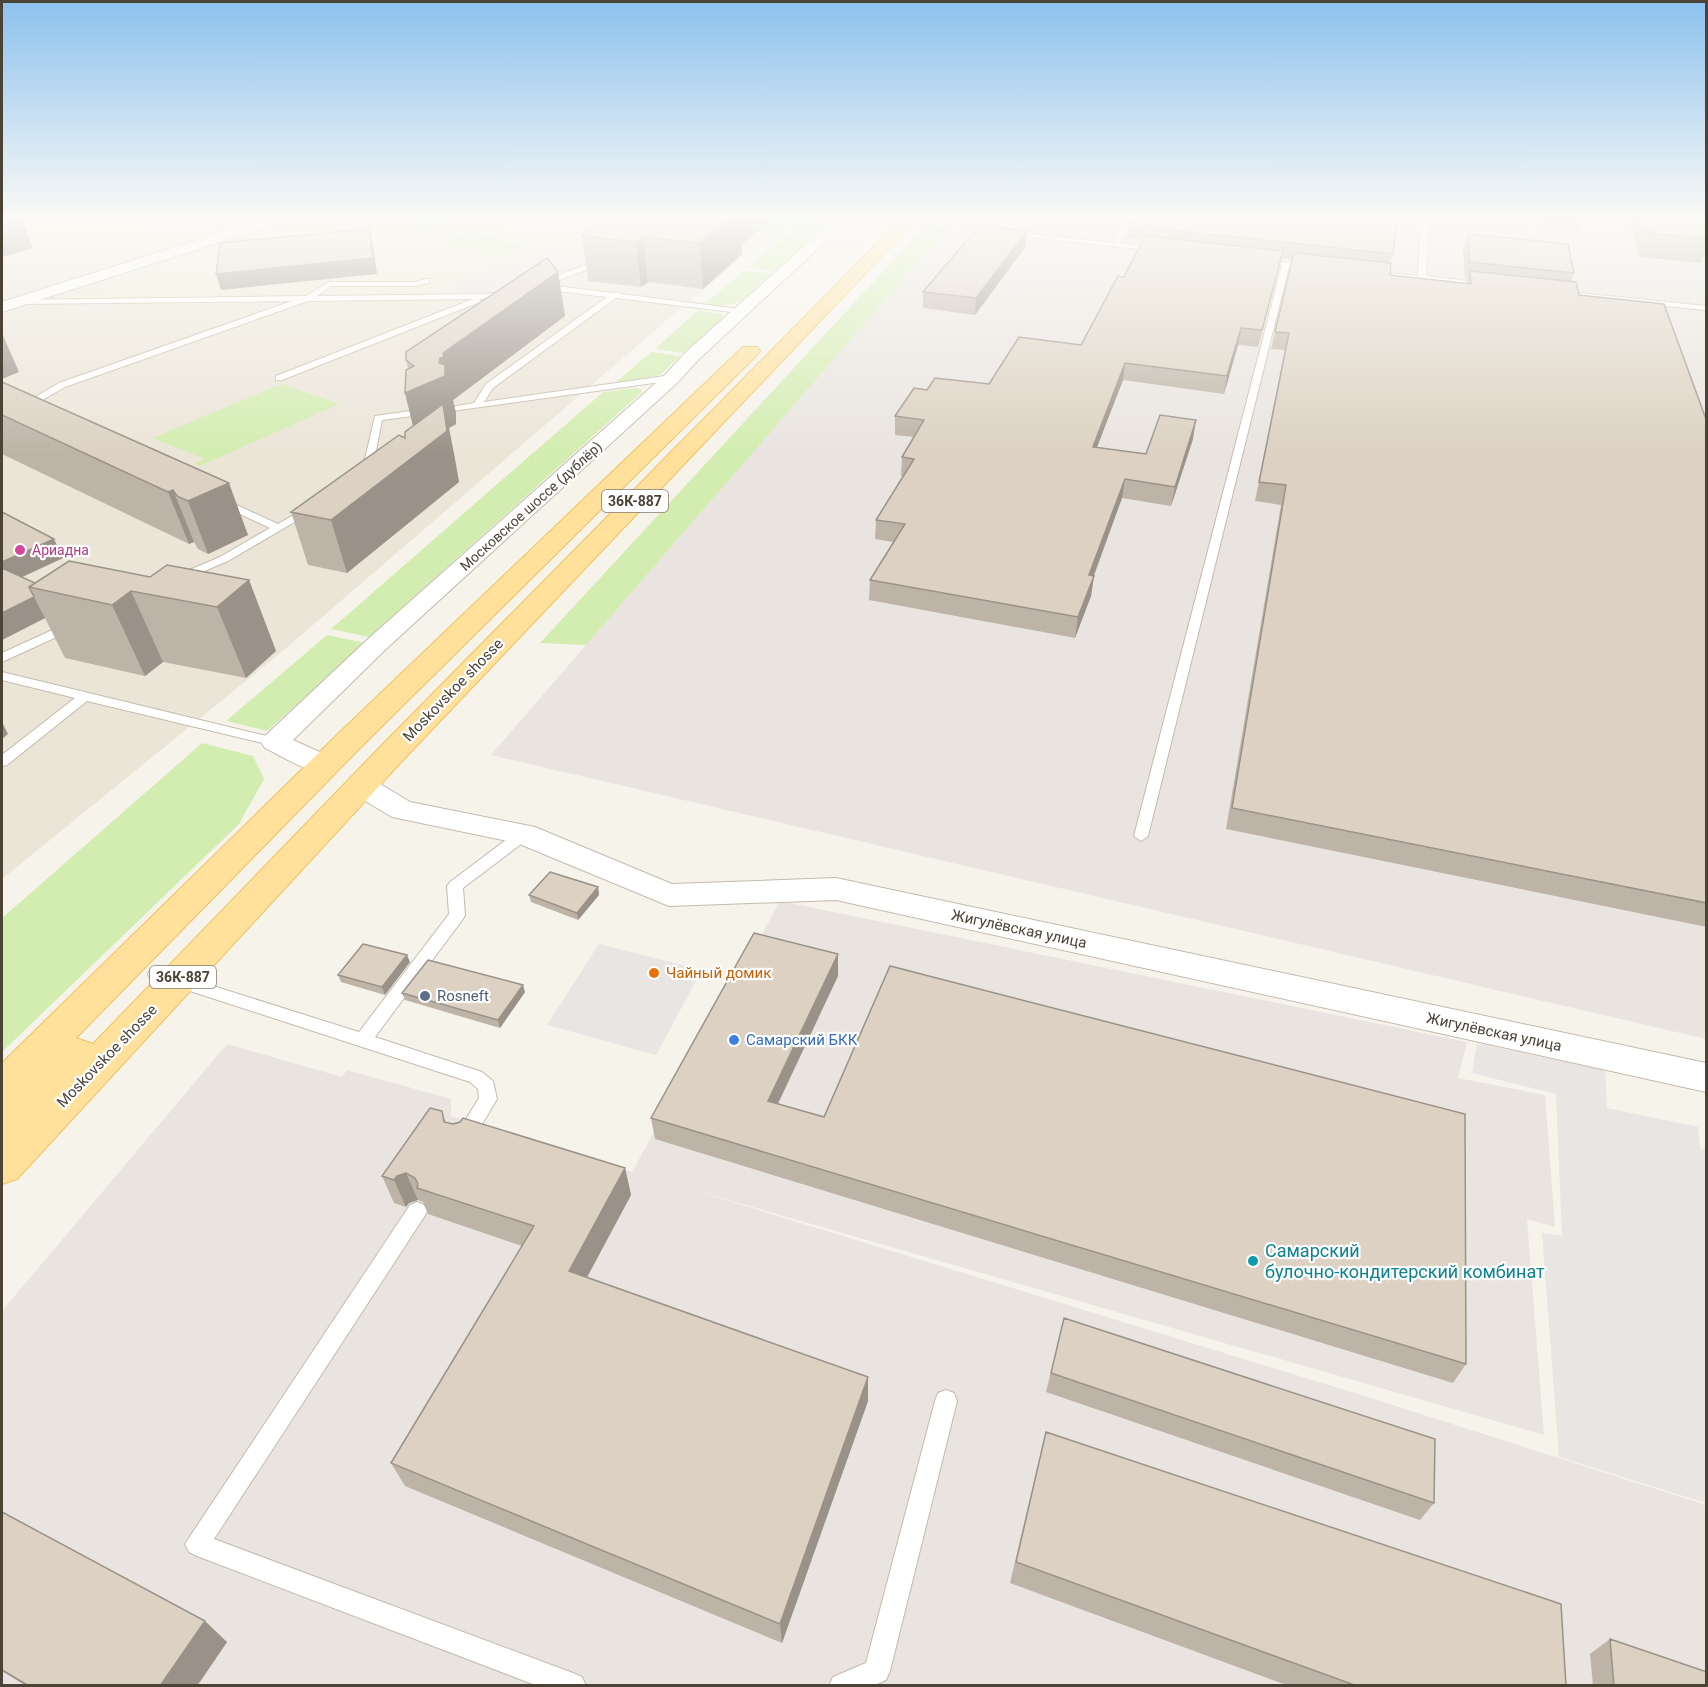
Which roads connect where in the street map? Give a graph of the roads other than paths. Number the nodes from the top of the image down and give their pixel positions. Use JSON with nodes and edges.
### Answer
{"nodes":[{"id":1,"x":35,"y":297,"type":"edge"},
{"id":2,"x":421,"y":297,"type":"edge"},
{"id":3,"x":484,"y":297,"type":"edge"},
{"id":4,"x":613,"y":297,"type":"edge"},
{"id":5,"x":638,"y":297,"type":"edge"},
{"id":6,"x":755,"y":297,"type":"edge"},
{"id":7,"x":805,"y":297,"type":"edge"},
{"id":8,"x":820,"y":297,"type":"edge"},
{"id":9,"x":1277,"y":297,"type":"edge"},
{"id":10,"x":1598,"y":297,"type":"edge"},
{"id":11,"x":308,"y":298,"type":"junction"},
{"id":12,"x":19,"y":302,"type":"junction"},
{"id":13,"x":796,"y":304,"type":"dead end"},
{"id":14,"x":2,"y":308,"type":"edge"},
{"id":15,"x":1707,"y":308,"type":"edge"},
{"id":16,"x":740,"y":310,"type":"junction"},
{"id":17,"x":762,"y":338,"type":"dead end"},
{"id":18,"x":279,"y":378,"type":"dead end"},
{"id":19,"x":672,"y":378,"type":"junction"},
{"id":20,"x":477,"y":406,"type":"junction"},
{"id":21,"x":455,"y":409,"type":"dead end"},
{"id":22,"x":418,"y":413,"type":"edge"},
{"id":23,"x":46,"y":421,"type":"edge"},
{"id":24,"x":356,"y":483,"type":"edge"},
{"id":25,"x":205,"y":494,"type":"edge"},
{"id":26,"x":318,"y":506,"type":"edge"},
{"id":27,"x":279,"y":528,"type":"junction"},
{"id":28,"x":160,"y":586,"type":"edge"},
{"id":29,"x":85,"y":619,"type":"edge"},
{"id":30,"x":2,"y":658,"type":"edge"},
{"id":31,"x":2,"y":676,"type":"edge"},
{"id":32,"x":85,"y":696,"type":"junction"},
{"id":33,"x":275,"y":742,"type":"junction"},
{"id":34,"x":2,"y":762,"type":"edge"},
{"id":35,"x":344,"y":775,"type":"junction"},
{"id":36,"x":524,"y":834,"type":"junction"},
{"id":37,"x":1141,"y":836,"type":"dead end"},
{"id":38,"x":167,"y":977,"type":"junction"},
{"id":39,"x":362,"y":1041,"type":"junction"},
{"id":40,"x":1707,"y":1078,"type":"edge"},
{"id":41,"x":2,"y":1088,"type":"edge"},
{"id":42,"x":2,"y":1131,"type":"edge"},
{"id":43,"x":462,"y":1141,"type":"edge"},
{"id":44,"x":2,"y":1166,"type":"edge"},
{"id":45,"x":417,"y":1211,"type":"edge"},
{"id":46,"x":946,"y":1401,"type":"dead end"},
{"id":47,"x":573,"y":1686,"type":"edge"},
{"id":48,"x":842,"y":1686,"type":"edge"}],
"edges":[{"from":1,"to":12,"type":"street"},
{"from":2,"to":11,"type":"lane"},
{"from":3,"to":18,"type":"lane"},
{"from":4,"to":20,"type":"lane"},
{"from":5,"to":16,"type":"lane"},
{"from":6,"to":16,"type":"street","name":"Московское шоссе (дублёр)"},
{"from":7,"to":13,"type":"main road"},
{"from":8,"to":35,"type":"main road","name":"Moskovskoe shosse","number":"36К-887"},
{"from":9,"to":37,"type":"lane"},
{"from":10,"to":15,"type":"lane"},
{"from":11,"to":12,"type":"lane"},
{"from":11,"to":23,"type":"lane"},
{"from":12,"to":14,"type":"street"},
{"from":16,"to":19,"type":"street","name":"Московское шоссе (дублёр)"},
{"from":17,"to":35,"type":"main road","name":"Moskovskoe shosse","number":"36К-887"},
{"from":19,"to":20,"type":"lane"},
{"from":19,"to":33,"type":"street","name":"Московское шоссе (дублёр)"},
{"from":20,"to":21,"type":"lane"},
{"from":22,"to":24,"type":"lane"},
{"from":25,"to":27,"type":"lane"},
{"from":26,"to":27,"type":"lane"},
{"from":27,"to":28,"type":"lane"},
{"from":29,"to":30,"type":"lane"},
{"from":31,"to":32,"type":"lane"},
{"from":32,"to":33,"type":"lane"},
{"from":32,"to":34,"type":"lane"},
{"from":33,"to":35,"type":"street"},
{"from":35,"to":36,"type":"street","name":"Жигулёвская улица"},
{"from":35,"to":38,"type":"main road","name":"Moskovskoe shosse","number":"36К-887"},
{"from":35,"to":41,"type":"main road","name":"Moskovskoe shosse","number":"36К-887"},
{"from":36,"to":39,"type":"lane"},
{"from":36,"to":40,"type":"street","name":"Жигулёвская улица"},
{"from":38,"to":39,"type":"lane"},
{"from":38,"to":42,"type":"main road","name":"Moskovskoe shosse","number":"36К-887"},
{"from":38,"to":44,"type":"main road","name":"Moskovskoe shosse","number":"36К-887"},
{"from":39,"to":43,"type":"lane"},
{"from":45,"to":47,"type":"lane"},
{"from":46,"to":48,"type":"lane"}]}
